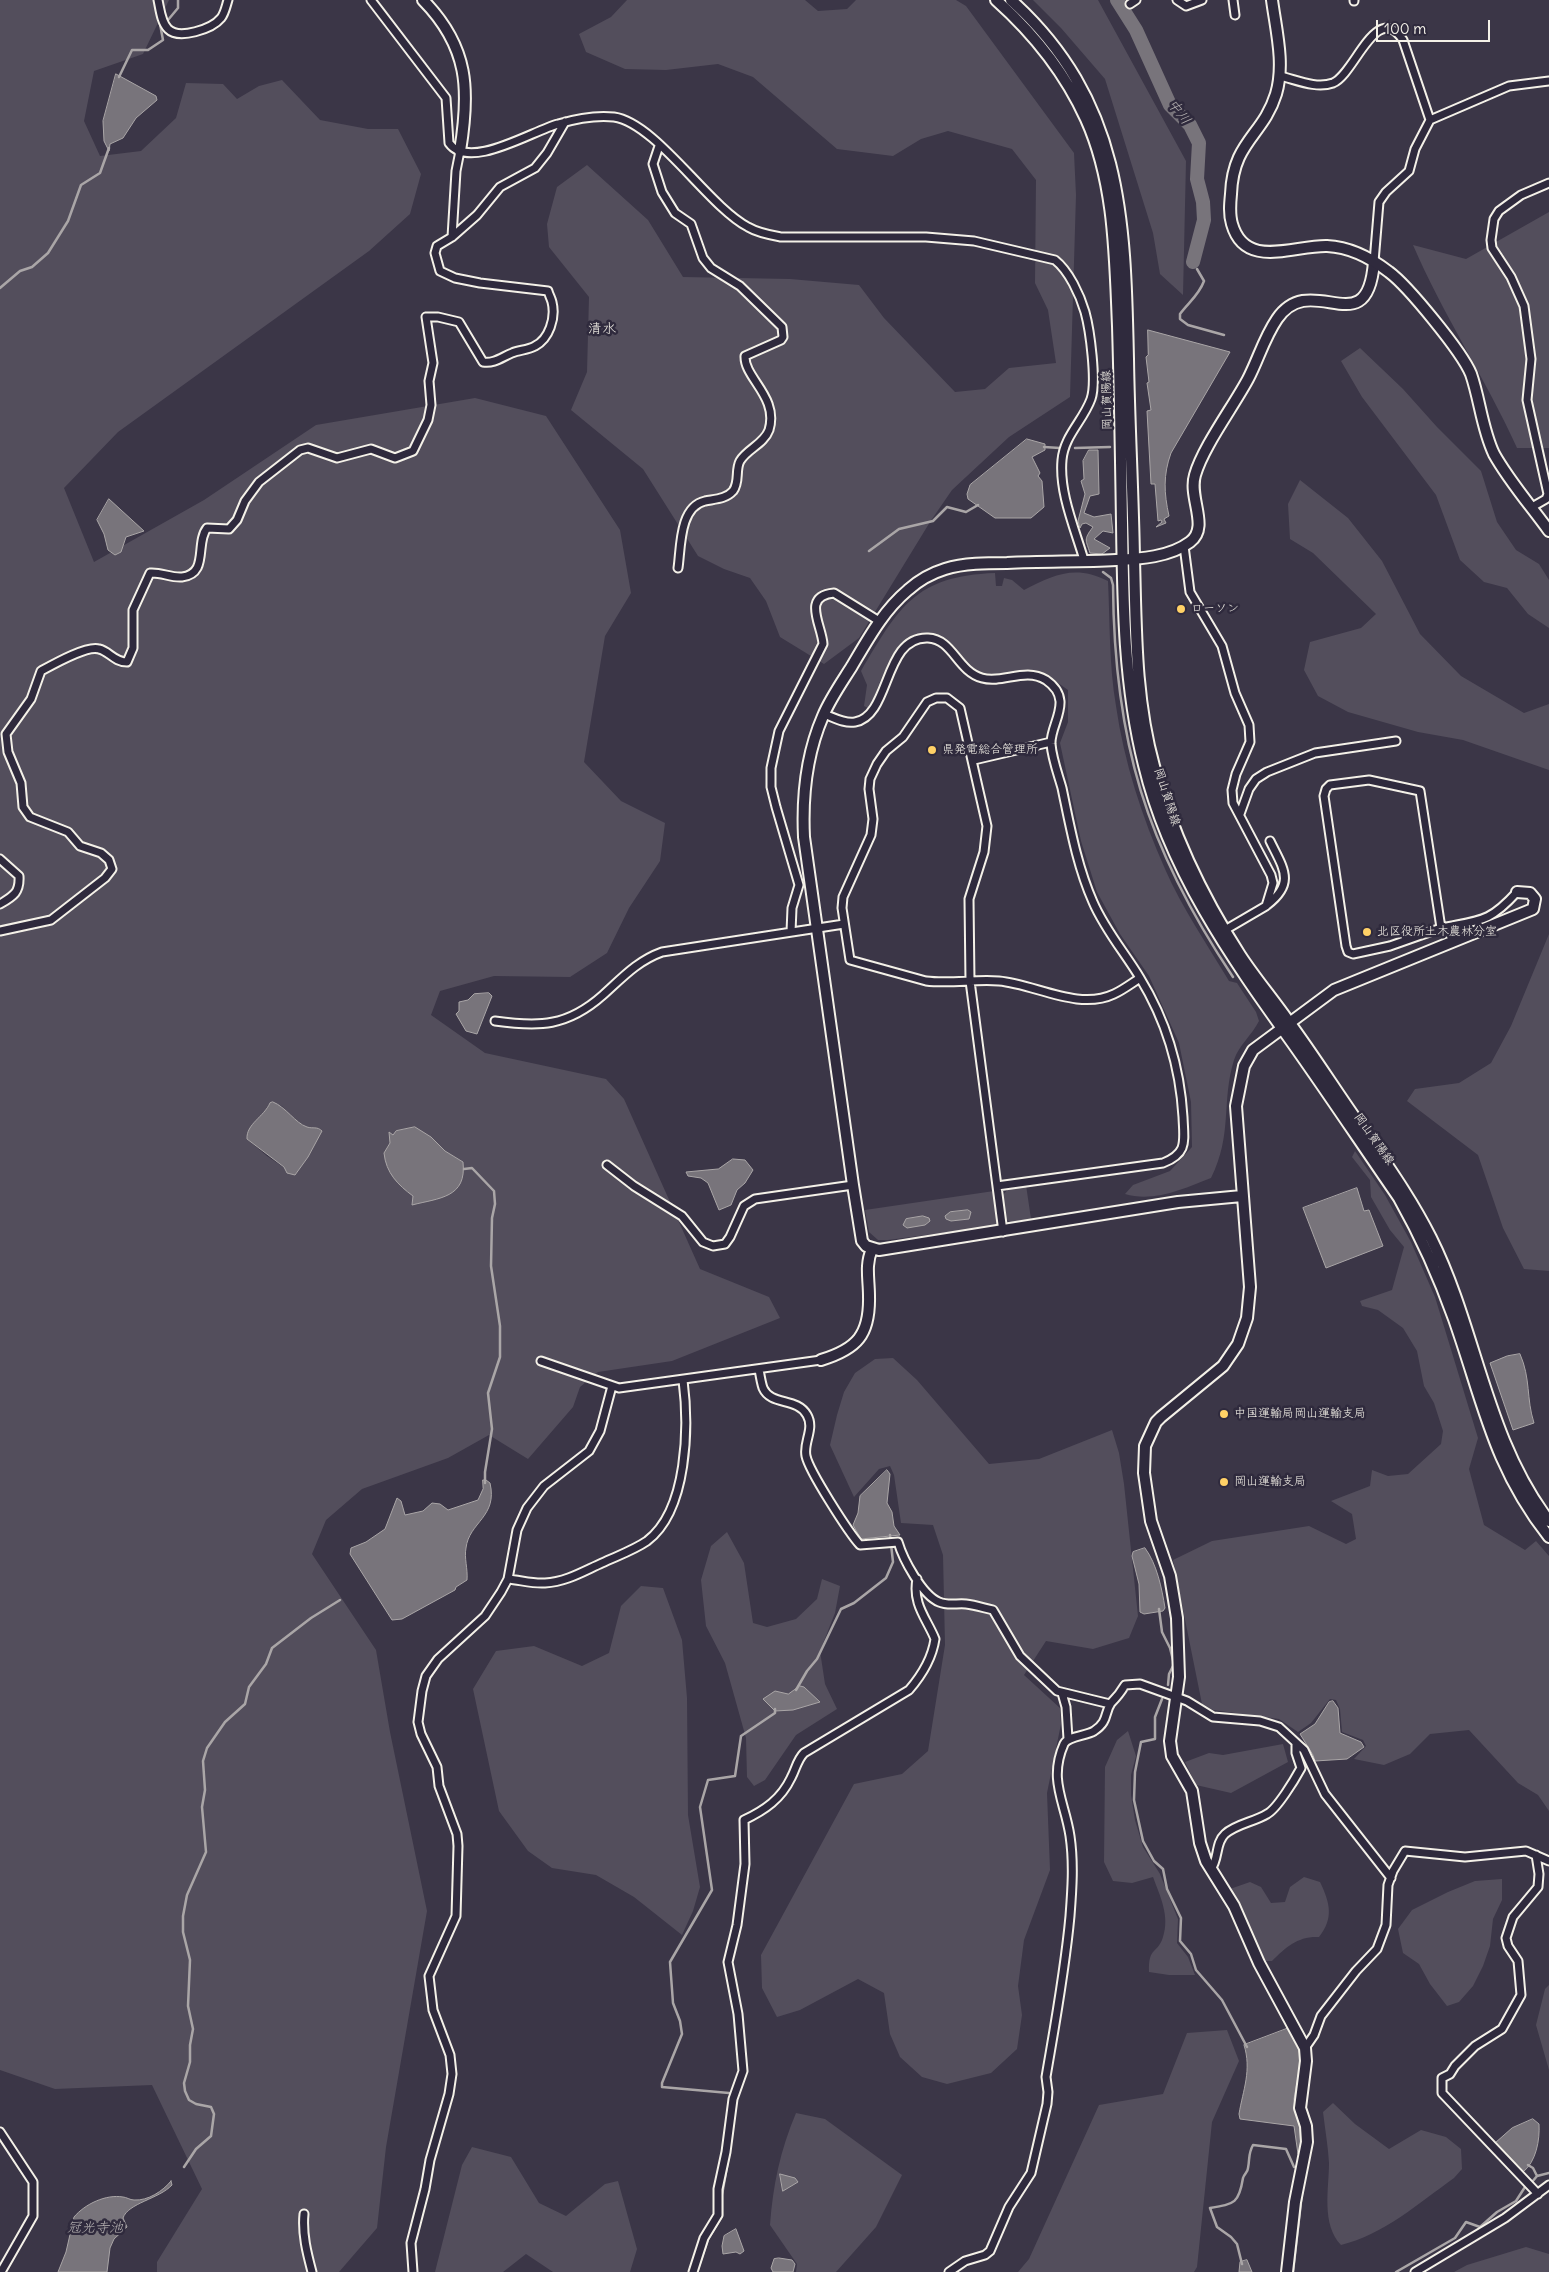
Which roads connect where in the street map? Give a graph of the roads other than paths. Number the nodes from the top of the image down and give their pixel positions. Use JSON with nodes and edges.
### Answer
{"nodes":[{"id":1,"x":158,"y":0,"type":"edge"},
{"id":2,"x":228,"y":0,"type":"edge"},
{"id":3,"x":371,"y":0,"type":"edge"},
{"id":4,"x":423,"y":0,"type":"edge"},
{"id":5,"x":996,"y":0,"type":"edge"},
{"id":6,"x":1011,"y":0,"type":"edge"},
{"id":7,"x":1177,"y":0,"type":"edge"},
{"id":8,"x":1202,"y":0,"type":"edge"},
{"id":9,"x":1233,"y":0,"type":"edge"},
{"id":10,"x":1272,"y":0,"type":"edge"},
{"id":11,"x":1235,"y":15,"type":"dead end"},
{"id":12,"x":1280,"y":76,"type":"junction"},
{"id":13,"x":1549,"y":81,"type":"edge"},
{"id":14,"x":1430,"y":120,"type":"junction"},
{"id":15,"x":565,"y":122,"type":"junction"},
{"id":16,"x":659,"y":146,"type":"junction"},
{"id":17,"x":460,"y":151,"type":"junction"},
{"id":18,"x":1549,"y":183,"type":"edge"},
{"id":19,"x":452,"y":237,"type":"junction"},
{"id":20,"x":1374,"y":262,"type":"junction"},
{"id":21,"x":1532,"y":507,"type":"junction"},
{"id":22,"x":1549,"y":530,"type":"edge"},
{"id":23,"x":1184,"y":546,"type":"junction"},
{"id":24,"x":1084,"y":560,"type":"junction"},
{"id":25,"x":1122,"y":560,"type":"junction"},
{"id":26,"x":1134,"y":560,"type":"junction"},
{"id":27,"x":678,"y":568,"type":"dead end"},
{"id":28,"x":879,"y":620,"type":"junction"},
{"id":29,"x":824,"y":714,"type":"junction"},
{"id":30,"x":1396,"y":741,"type":"dead end"},
{"id":31,"x":1051,"y":742,"type":"junction"},
{"id":32,"x":974,"y":760,"type":"junction"},
{"id":33,"x":1240,"y":814,"type":"junction"},
{"id":34,"x":1270,"y":841,"type":"dead end"},
{"id":35,"x":0,"y":858,"type":"edge"},
{"id":36,"x":1517,"y":892,"type":"joint"},
{"id":37,"x":0,"y":904,"type":"edge"},
{"id":38,"x":1266,"y":906,"type":"junction"},
{"id":39,"x":844,"y":924,"type":"junction"},
{"id":40,"x":818,"y":927,"type":"junction"},
{"id":41,"x":1441,"y":928,"type":"junction"},
{"id":42,"x":1225,"y":930,"type":"junction"},
{"id":43,"x":0,"y":931,"type":"edge"},
{"id":44,"x":791,"y":932,"type":"junction"},
{"id":45,"x":1140,"y":978,"type":"junction"},
{"id":46,"x":970,"y":981,"type":"junction"},
{"id":47,"x":494,"y":1021,"type":"dead end"},
{"id":48,"x":1285,"y":1025,"type":"junction"},
{"id":49,"x":607,"y":1165,"type":"dead end"},
{"id":50,"x":854,"y":1185,"type":"junction"},
{"id":51,"x":997,"y":1186,"type":"junction"},
{"id":52,"x":1242,"y":1196,"type":"junction"},
{"id":53,"x":1003,"y":1232,"type":"junction"},
{"id":54,"x":872,"y":1249,"type":"junction"},
{"id":55,"x":821,"y":1360,"type":"joint"},
{"id":56,"x":541,"y":1361,"type":"dead end"},
{"id":57,"x":759,"y":1369,"type":"junction"},
{"id":58,"x":683,"y":1380,"type":"junction"},
{"id":59,"x":612,"y":1386,"type":"junction"},
{"id":60,"x":1549,"y":1521,"type":"edge"},
{"id":61,"x":1549,"y":1537,"type":"edge"},
{"id":62,"x":508,"y":1578,"type":"junction"},
{"id":63,"x":917,"y":1580,"type":"junction"},
{"id":64,"x":1062,"y":1694,"type":"junction"},
{"id":65,"x":1178,"y":1698,"type":"junction"},
{"id":66,"x":1110,"y":1704,"type":"junction"},
{"id":67,"x":1068,"y":1739,"type":"junction"},
{"id":68,"x":1296,"y":1743,"type":"junction"},
{"id":69,"x":1536,"y":1855,"type":"junction"},
{"id":70,"x":1549,"y":1861,"type":"edge"},
{"id":71,"x":1211,"y":1870,"type":"junction"},
{"id":72,"x":1391,"y":1878,"type":"junction"},
{"id":73,"x":1305,"y":2048,"type":"junction"},
{"id":74,"x":0,"y":2132,"type":"edge"},
{"id":75,"x":1549,"y":2185,"type":"edge"},
{"id":76,"x":1538,"y":2194,"type":"junction"},
{"id":77,"x":304,"y":2214,"type":"dead end"},
{"id":78,"x":1,"y":2272,"type":"edge"},
{"id":79,"x":312,"y":2272,"type":"edge"},
{"id":80,"x":413,"y":2272,"type":"edge"},
{"id":81,"x":693,"y":2272,"type":"edge"},
{"id":82,"x":949,"y":2272,"type":"edge"},
{"id":83,"x":1287,"y":2272,"type":"edge"},
{"id":84,"x":1415,"y":2272,"type":"edge"}],
"edges":[{"from":1,"to":2,"type":"street"},
{"from":3,"to":17,"type":"street"},
{"from":4,"to":17,"type":"main road"},
{"from":5,"to":25,"type":"main road","name":"岡山賀陽線"},
{"from":6,"to":26,"type":"main road","name":"岡山賀陽線"},
{"from":7,"to":8,"type":"street"},
{"from":9,"to":11,"type":"street"},
{"from":10,"to":12,"type":"main road"},
{"from":12,"to":14,"type":"street"},
{"from":12,"to":20,"type":"main road"},
{"from":13,"to":14,"type":"street"},
{"from":14,"to":20,"type":"street"},
{"from":15,"to":16,"type":"street"},
{"from":15,"to":17,"type":"street"},
{"from":15,"to":19,"type":"street"},
{"from":16,"to":24,"type":"street"},
{"from":16,"to":27,"type":"street"},
{"from":17,"to":19,"type":"street"},
{"from":18,"to":21,"type":"street"},
{"from":19,"to":43,"type":"street"},
{"from":20,"to":21,"type":"main road"},
{"from":20,"to":23,"type":"main road"},
{"from":21,"to":22,"type":"main road"},
{"from":23,"to":26,"type":"main road"},
{"from":23,"to":33,"type":"street"},
{"from":24,"to":25,"type":"main road"},
{"from":24,"to":28,"type":"main road"},
{"from":25,"to":26,"type":"main road"},
{"from":25,"to":48,"type":"main road","name":"岡山賀陽線"},
{"from":26,"to":42,"type":"main road","name":"岡山賀陽線"},
{"from":28,"to":29,"type":"main road"},
{"from":28,"to":44,"type":"street"},
{"from":29,"to":31,"type":"street"},
{"from":29,"to":40,"type":"main road"},
{"from":30,"to":33,"type":"street"},
{"from":31,"to":32,"type":"street"},
{"from":31,"to":45,"type":"street"},
{"from":32,"to":39,"type":"street"},
{"from":32,"to":46,"type":"street"},
{"from":33,"to":38,"type":"street"},
{"from":34,"to":38,"type":"street"},
{"from":35,"to":37,"type":"street"},
{"from":36,"to":41,"type":"street"},
{"from":36,"to":48,"type":"main road"},
{"from":38,"to":42,"type":"street"},
{"from":39,"to":40,"type":"street"},
{"from":39,"to":46,"type":"street"},
{"from":40,"to":44,"type":"street"},
{"from":40,"to":50,"type":"main road"},
{"from":41,"to":41,"type":"street"},
{"from":42,"to":48,"type":"main road","name":"岡山賀陽線"},
{"from":44,"to":47,"type":"street"},
{"from":45,"to":46,"type":"street"},
{"from":45,"to":51,"type":"street"},
{"from":46,"to":51,"type":"street"},
{"from":48,"to":52,"type":"main road"},
{"from":48,"to":60,"type":"main road","name":"岡山賀陽線"},
{"from":48,"to":61,"type":"main road","name":"岡山賀陽線"},
{"from":49,"to":50,"type":"street"},
{"from":50,"to":54,"type":"main road"},
{"from":51,"to":53,"type":"street"},
{"from":52,"to":53,"type":"main road"},
{"from":52,"to":65,"type":"main road"},
{"from":53,"to":54,"type":"main road"},
{"from":54,"to":55,"type":"main road"},
{"from":55,"to":57,"type":"street"},
{"from":56,"to":59,"type":"street"},
{"from":57,"to":58,"type":"street"},
{"from":57,"to":63,"type":"street"},
{"from":58,"to":59,"type":"street"},
{"from":58,"to":62,"type":"street"},
{"from":59,"to":62,"type":"street"},
{"from":62,"to":80,"type":"street"},
{"from":63,"to":64,"type":"street"},
{"from":63,"to":81,"type":"street"},
{"from":64,"to":66,"type":"street"},
{"from":64,"to":67,"type":"street"},
{"from":65,"to":66,"type":"street"},
{"from":65,"to":68,"type":"street"},
{"from":65,"to":71,"type":"main road"},
{"from":66,"to":67,"type":"street"},
{"from":67,"to":82,"type":"street"},
{"from":68,"to":71,"type":"street"},
{"from":68,"to":72,"type":"street"},
{"from":69,"to":70,"type":"street"},
{"from":69,"to":72,"type":"street"},
{"from":69,"to":76,"type":"street"},
{"from":71,"to":73,"type":"main road"},
{"from":72,"to":73,"type":"street"},
{"from":73,"to":83,"type":"main road"},
{"from":74,"to":78,"type":"street"},
{"from":75,"to":76,"type":"street"},
{"from":76,"to":84,"type":"street"},
{"from":77,"to":79,"type":"street"}]}
